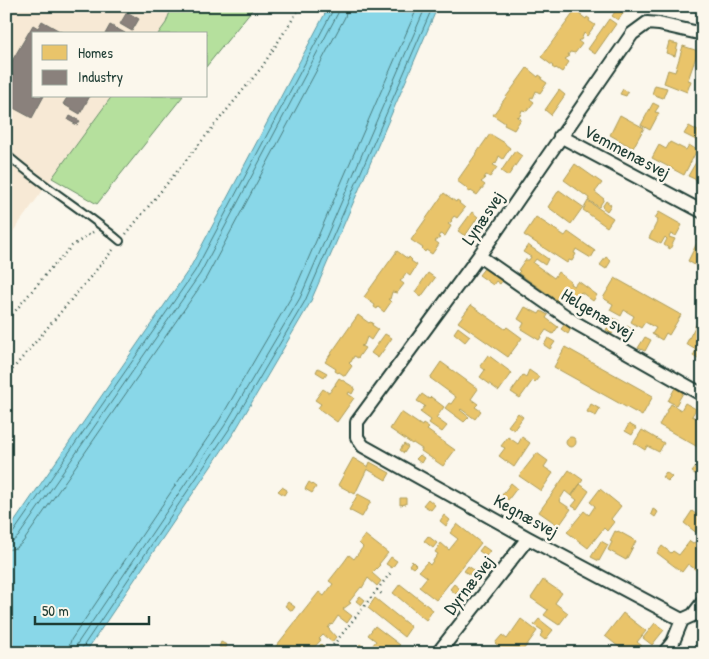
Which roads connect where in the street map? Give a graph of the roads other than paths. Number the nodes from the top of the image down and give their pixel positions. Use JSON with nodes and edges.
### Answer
{"nodes":[{"id":1,"x":703,"y":34,"type":"edge"},
{"id":2,"x":560,"y":136,"type":"junction"},
{"id":3,"x":6,"y":154,"type":"edge"},
{"id":4,"x":703,"y":212,"type":"edge"},
{"id":5,"x":120,"y":241,"type":"road end"},
{"id":6,"x":479,"y":256,"type":"junction"},
{"id":7,"x":703,"y":395,"type":"edge"},
{"id":8,"x":357,"y":437,"type":"joint"},
{"id":9,"x":528,"y":538,"type":"junction"},
{"id":10,"x":703,"y":602,"type":"edge"},
{"id":11,"x":682,"y":620,"type":"junction"},
{"id":12,"x":438,"y":653,"type":"edge"},
{"id":13,"x":664,"y":653,"type":"edge"}],
"edges":[{"from":1,"to":2,"type":"street","name":"Lynæsvej"},
{"from":2,"to":4,"type":"street","name":"Vemmenæsvej"},
{"from":2,"to":6,"type":"street","name":"Lynæsvej"},
{"from":3,"to":5,"type":"lane"},
{"from":6,"to":7,"type":"street","name":"Helgenæsvej"},
{"from":6,"to":8,"type":"street","name":"Lynæsvej"},
{"from":8,"to":9,"type":"street","name":"Kegnæsvej"},
{"from":9,"to":11,"type":"street","name":"Kegnæsvej"},
{"from":9,"to":12,"type":"street","name":"Dyrnæsvej"},
{"from":10,"to":11,"type":"street"},
{"from":11,"to":13,"type":"street"}]}
